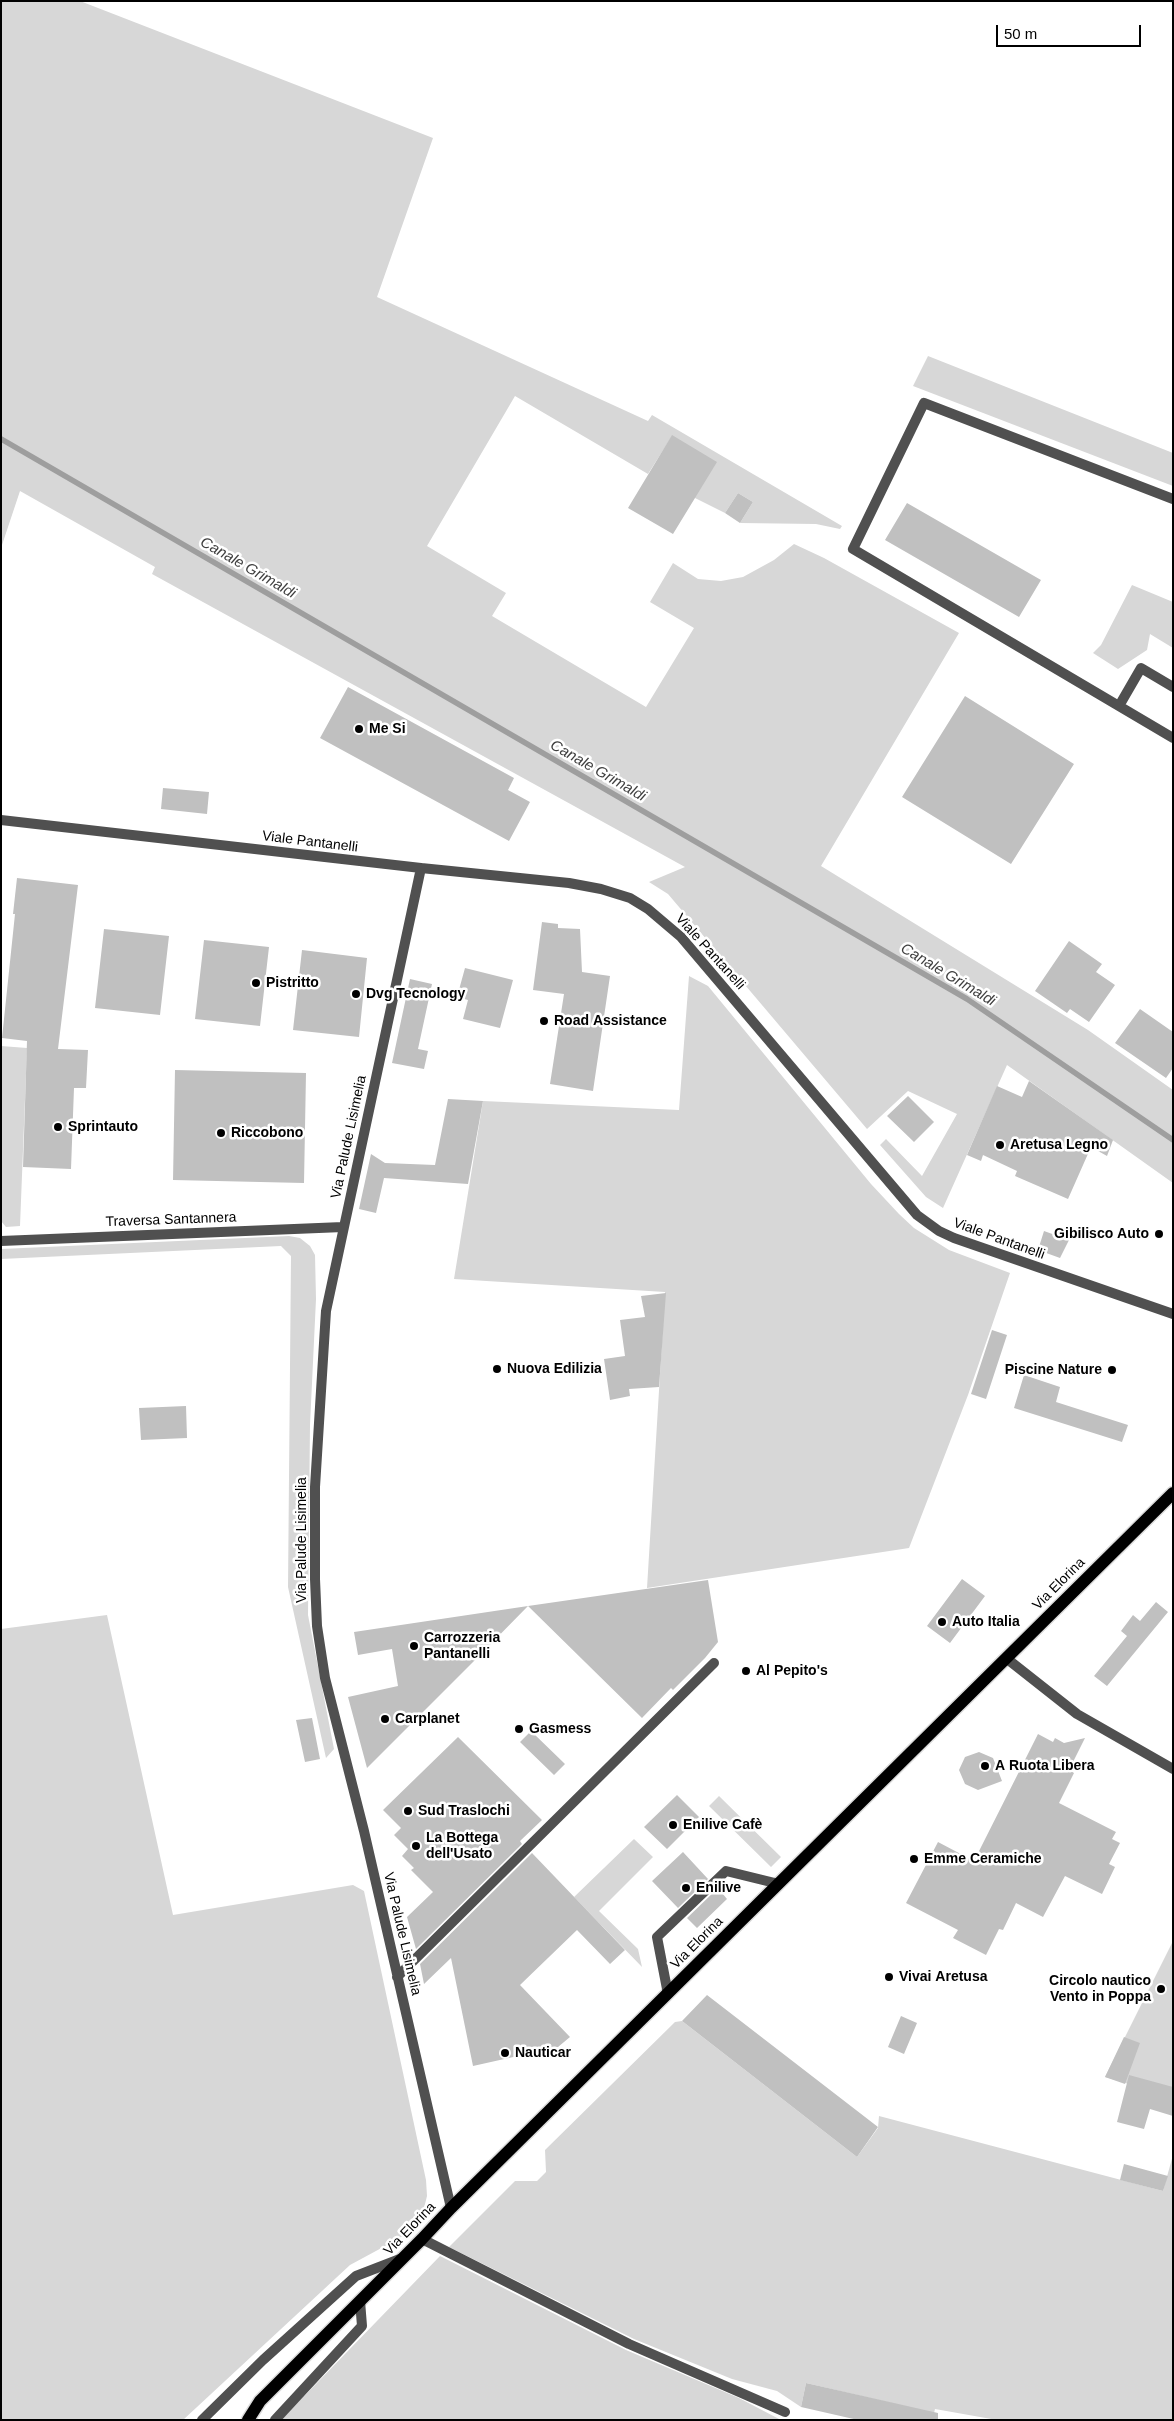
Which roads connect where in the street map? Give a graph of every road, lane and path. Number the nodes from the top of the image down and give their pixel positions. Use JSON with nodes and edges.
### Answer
{"nodes":[{"id":1,"x":1173,"y":499,"type":"edge"},
{"id":2,"x":1173,"y":687,"type":"edge"},
{"id":3,"x":1119,"y":706,"type":"junction"},
{"id":4,"x":1173,"y":738,"type":"edge"},
{"id":5,"x":1,"y":820,"type":"edge"},
{"id":6,"x":422,"y":868,"type":"junction"},
{"id":7,"x":343,"y":1226,"type":"junction"},
{"id":8,"x":1,"y":1241,"type":"edge"},
{"id":9,"x":1173,"y":1314,"type":"edge"},
{"id":10,"x":1173,"y":1493,"type":"edge"},
{"id":11,"x":1006,"y":1658,"type":"junction"},
{"id":12,"x":714,"y":1663,"type":"dead end"},
{"id":13,"x":1173,"y":1769,"type":"edge"},
{"id":14,"x":779,"y":1884,"type":"junction"},
{"id":15,"x":397,"y":1977,"type":"junction"},
{"id":16,"x":668,"y":1994,"type":"junction"},
{"id":17,"x":451,"y":2208,"type":"junction"},
{"id":18,"x":422,"y":2240,"type":"junction"},
{"id":19,"x":404,"y":2258,"type":"junction"},
{"id":20,"x":360,"y":2301,"type":"junction"},
{"id":21,"x":785,"y":2412,"type":"dead end"},
{"id":22,"x":202,"y":2420,"type":"edge"},
{"id":23,"x":248,"y":2420,"type":"edge"},
{"id":24,"x":274,"y":2420,"type":"edge"}],
"edges":[{"from":1,"to":3,"type":"street"},
{"from":2,"to":3,"type":"street"},
{"from":3,"to":4,"type":"street"},
{"from":5,"to":6,"type":"street","name":"Viale Pantanelli"},
{"from":6,"to":7,"type":"street","name":"Via Palude Lisimelia"},
{"from":6,"to":9,"type":"street","name":"Viale Pantanelli"},
{"from":7,"to":8,"type":"street","name":"Traversa Santannera"},
{"from":7,"to":15,"type":"street","name":"Via Palude Lisimelia"},
{"from":10,"to":11,"type":"main road","name":"Via Elorina"},
{"from":11,"to":13,"type":"street"},
{"from":11,"to":14,"type":"main road","name":"Via Elorina"},
{"from":12,"to":15,"type":"street"},
{"from":14,"to":16,"type":"main road","name":"Via Elorina"},
{"from":14,"to":16,"type":"street"},
{"from":15,"to":17,"type":"street","name":"Via Palude Lisimelia"},
{"from":16,"to":17,"type":"main road","name":"Via Elorina"},
{"from":17,"to":18,"type":"main road","name":"Via Elorina"},
{"from":18,"to":19,"type":"main road","name":"Via Elorina"},
{"from":18,"to":21,"type":"street"},
{"from":19,"to":20,"type":"main road","name":"Via Elorina"},
{"from":19,"to":22,"type":"street"},
{"from":20,"to":23,"type":"main road","name":"Via Elorina"},
{"from":20,"to":24,"type":"street"}]}
